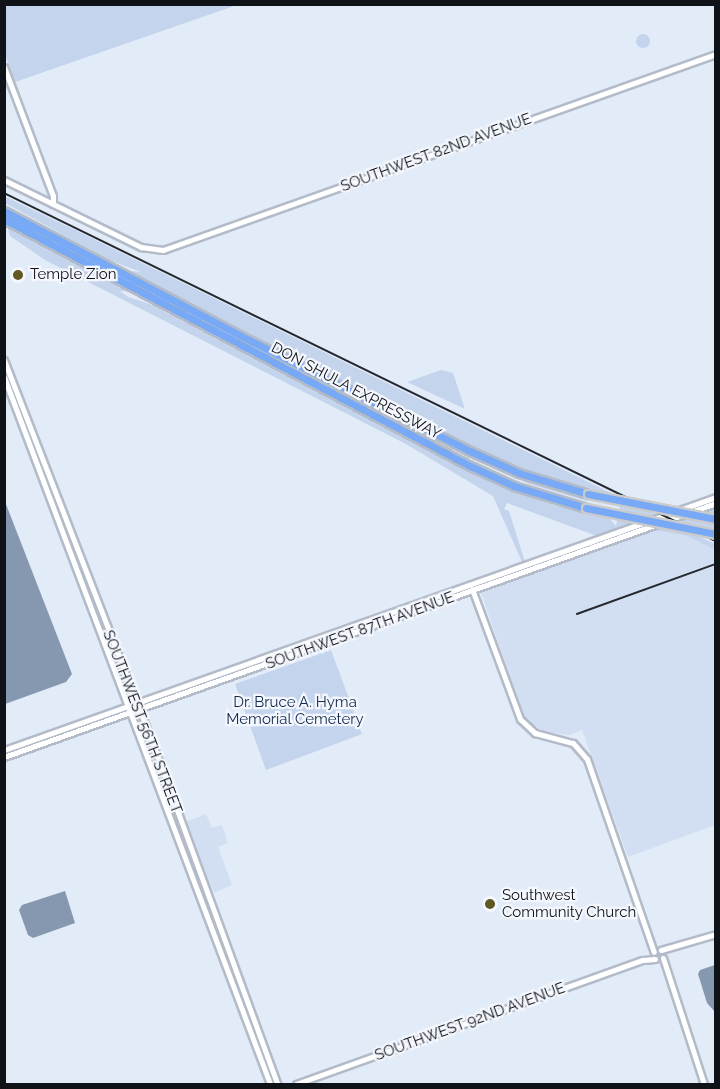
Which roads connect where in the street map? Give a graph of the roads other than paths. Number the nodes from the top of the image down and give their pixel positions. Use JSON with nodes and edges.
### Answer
{"nodes":[{"id":1,"x":716,"y":54,"type":"edge"},
{"id":2,"x":5,"y":70,"type":"edge"},
{"id":3,"x":4,"y":180,"type":"edge"},
{"id":4,"x":52,"y":204,"type":"junction"},
{"id":5,"x":4,"y":211,"type":"edge"},
{"id":6,"x":4,"y":219,"type":"edge"},
{"id":7,"x":4,"y":360,"type":"edge"},
{"id":8,"x":4,"y":377,"type":"edge"},
{"id":9,"x":19,"y":406,"type":"junction"},
{"id":10,"x":714,"y":501,"type":"edge"},
{"id":11,"x":716,"y":519,"type":"edge"},
{"id":12,"x":716,"y":534,"type":"edge"},
{"id":13,"x":472,"y":588,"type":"junction"},
{"id":14,"x":90,"y":592,"type":"junction"},
{"id":15,"x":139,"y":707,"type":"junction"},
{"id":16,"x":132,"y":709,"type":"junction"},
{"id":17,"x":84,"y":723,"type":"junction"},
{"id":18,"x":79,"y":731,"type":"junction"},
{"id":19,"x":4,"y":750,"type":"edge"},
{"id":20,"x":4,"y":757,"type":"edge"},
{"id":21,"x":716,"y":934,"type":"edge"},
{"id":22,"x":658,"y":955,"type":"junction"},
{"id":23,"x":270,"y":1084,"type":"edge"},
{"id":24,"x":277,"y":1084,"type":"edge"},
{"id":25,"x":296,"y":1084,"type":"edge"},
{"id":26,"x":704,"y":1084,"type":"edge"}],
"edges":[{"from":1,"to":4,"type":"main road","name":"SOUTHWEST 82ND AVENUE"},
{"from":2,"to":4,"type":"main road"},
{"from":3,"to":4,"type":"main road"},
{"from":5,"to":11,"type":"highway","name":"DON SHULA EXPRESSWAY","bridge":true},
{"from":6,"to":12,"type":"highway","name":"DON SHULA EXPRESSWAY","bridge":true},
{"from":7,"to":9,"type":"main road","name":"SOUTHWEST 56TH STREET"},
{"from":8,"to":9,"type":"main road","name":"SOUTHWEST 56TH STREET"},
{"from":9,"to":14,"type":"main road","name":"SOUTHWEST 56TH STREET"},
{"from":10,"to":13,"type":"main road","name":"SOUTHWEST 87TH AVENUE"},
{"from":13,"to":15,"type":"main road","name":"SOUTHWEST 87TH AVENUE"},
{"from":13,"to":22,"type":"main road"},
{"from":14,"to":15,"type":"main road","name":"SOUTHWEST 56TH STREET"},
{"from":14,"to":16,"type":"main road","name":"SOUTHWEST 56TH STREET"},
{"from":15,"to":16,"type":"main road","name":"SOUTHWEST 87TH AVENUE"},
{"from":15,"to":24,"type":"main road","name":"SOUTHWEST 56TH STREET"},
{"from":16,"to":17,"type":"main road","name":"SOUTHWEST 87TH AVENUE"},
{"from":16,"to":18,"type":"main road","name":"SOUTHWEST 87TH AVENUE"},
{"from":16,"to":23,"type":"main road","name":"SOUTHWEST 56TH STREET"},
{"from":17,"to":18,"type":"main road"},
{"from":17,"to":19,"type":"main road","name":"SOUTHWEST 87TH AVENUE"},
{"from":18,"to":20,"type":"main road","name":"SOUTHWEST 87TH AVENUE"},
{"from":21,"to":22,"type":"main road","name":"SOUTHWEST 92ND AVENUE"},
{"from":22,"to":25,"type":"main road","name":"SOUTHWEST 92ND AVENUE"},
{"from":22,"to":26,"type":"main road"}]}
